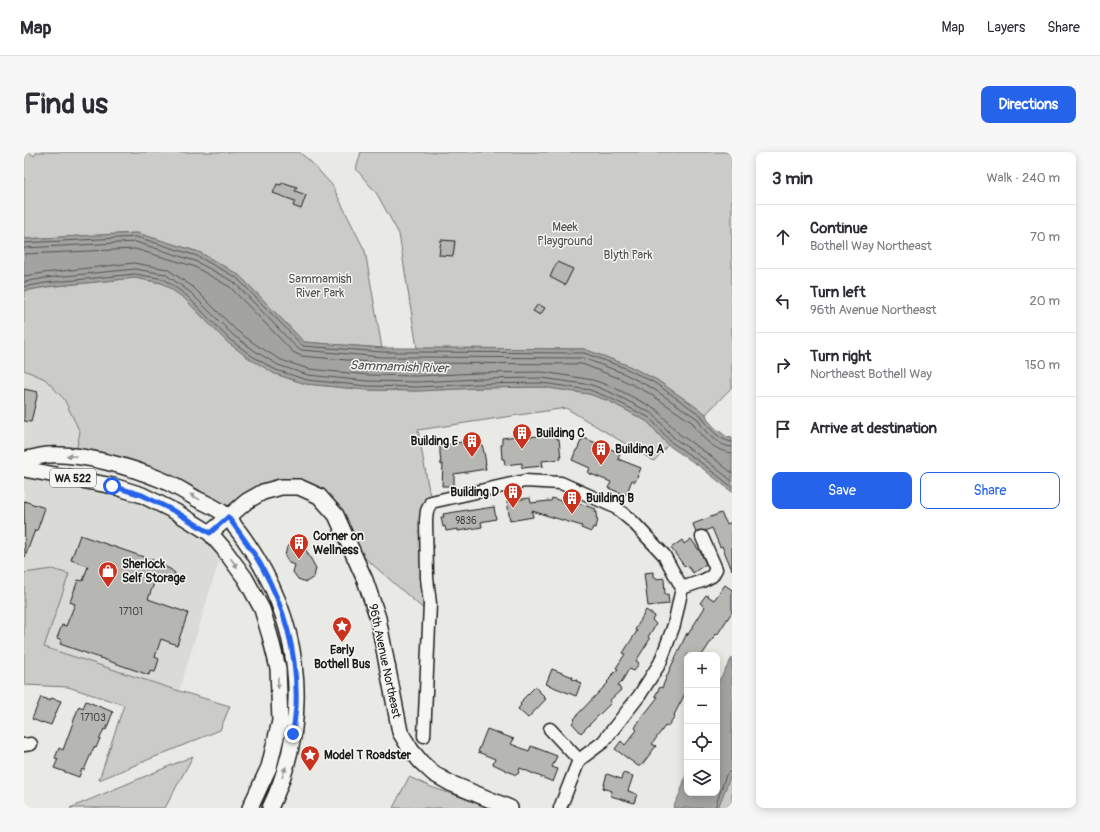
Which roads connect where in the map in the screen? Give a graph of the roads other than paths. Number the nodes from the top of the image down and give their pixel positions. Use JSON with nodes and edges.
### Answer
{"nodes":[{"id":1,"x":24,"y":459,"type":"edge"},
{"id":2,"x":24,"y":469,"type":"edge"},
{"id":3,"x":228,"y":517,"type":"junction"},
{"id":4,"x":210,"y":533,"type":"junction"},
{"id":5,"x":702,"y":537,"type":"dead end"},
{"id":6,"x":682,"y":588,"type":"junction"},
{"id":7,"x":550,"y":729,"type":"dead end"},
{"id":8,"x":424,"y":736,"type":"dead end"},
{"id":9,"x":580,"y":760,"type":"junction"},
{"id":10,"x":250,"y":808,"type":"edge"},
{"id":11,"x":270,"y":808,"type":"edge"},
{"id":12,"x":510,"y":808,"type":"edge"},
{"id":13,"x":560,"y":808,"type":"edge"}],
"edges":[{"from":3,"to":1,"type":"main road","number":"WA 522","one_way":true},
{"from":2,"to":4,"type":"main road","number":"WA 522"},
{"from":3,"to":4,"type":"main road","name":"96th Avenue Northeast"},
{"from":11,"to":3,"type":"main road","number":"WA 522","one_way":true},
{"from":3,"to":12,"type":"main road","name":"96th Avenue Northeast"},
{"from":4,"to":10,"type":"main road","number":"WA 522","one_way":true},
{"from":5,"to":6,"type":"street"},
{"from":6,"to":8,"type":"street"},
{"from":6,"to":9,"type":"street"},
{"from":7,"to":9,"type":"street"},
{"from":9,"to":13,"type":"street"}]}
